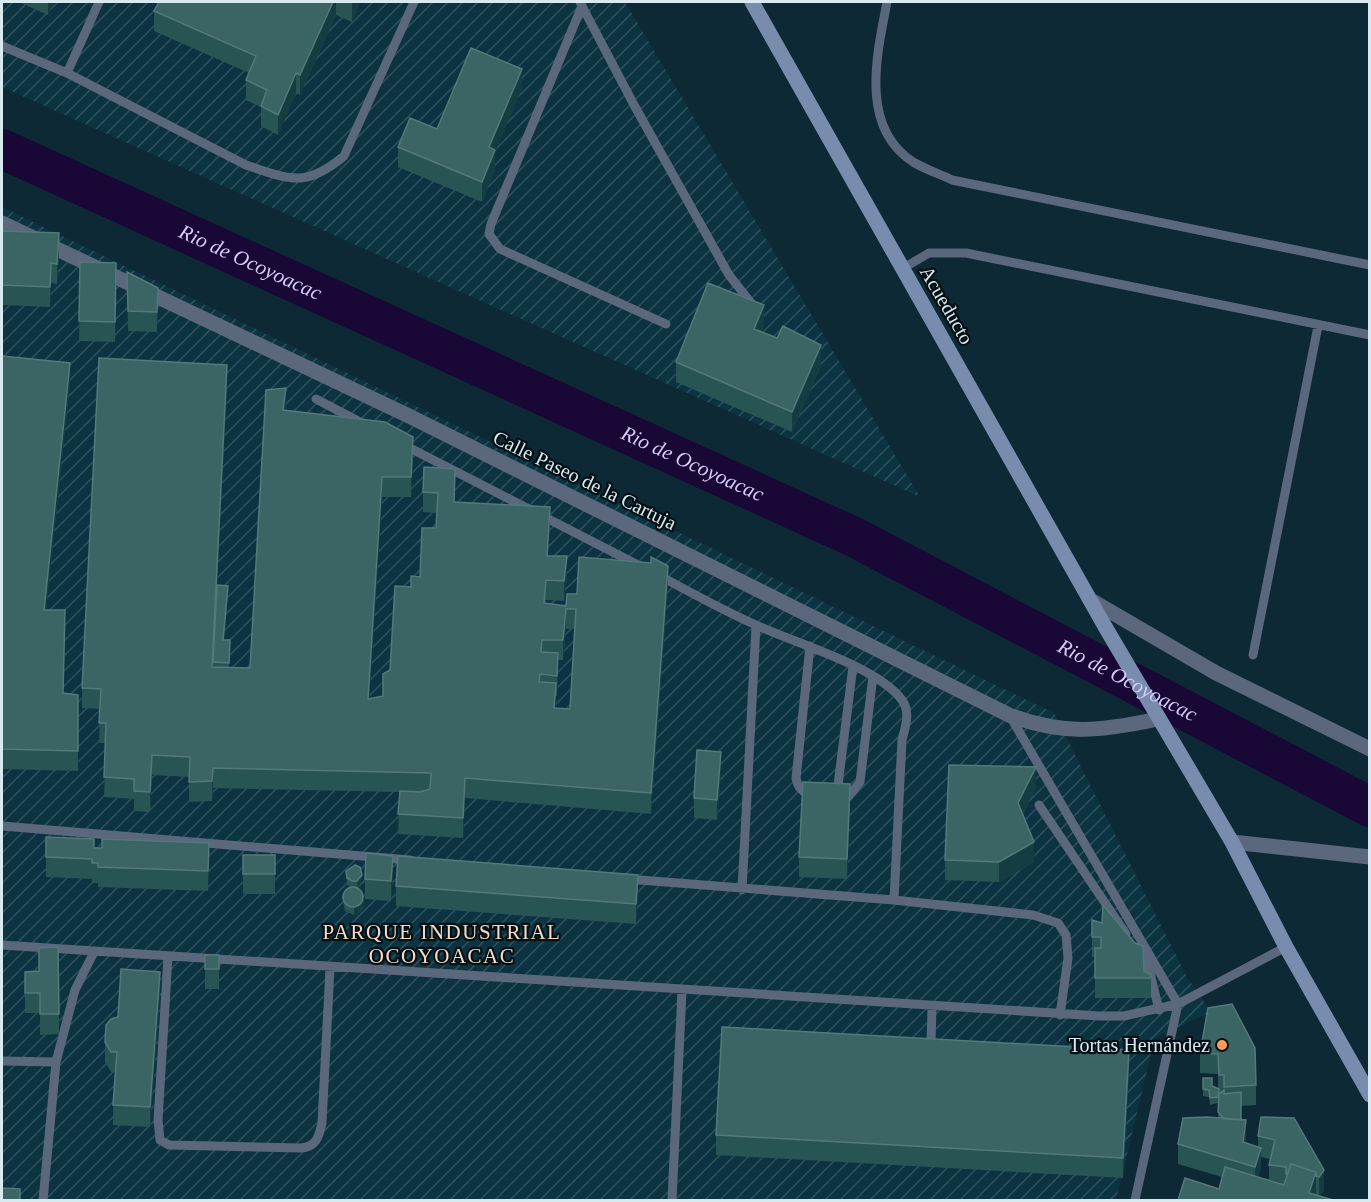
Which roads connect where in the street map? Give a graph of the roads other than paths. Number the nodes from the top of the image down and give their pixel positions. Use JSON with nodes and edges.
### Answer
{"nodes":[{"id":1,"x":99,"y":2,"type":"edge"},
{"id":2,"x":414,"y":2,"type":"edge"},
{"id":3,"x":752,"y":2,"type":"edge"},
{"id":4,"x":887,"y":2,"type":"edge"},
{"id":5,"x":581,"y":4,"type":"edge"},
{"id":6,"x":2,"y":46,"type":"edge"},
{"id":7,"x":67,"y":73,"type":"junction"},
{"id":8,"x":2,"y":223,"type":"edge"},
{"id":9,"x":1370,"y":266,"type":"edge"},
{"id":10,"x":902,"y":269,"type":"junction"},
{"id":11,"x":759,"y":313,"type":"edge"},
{"id":12,"x":666,"y":324,"type":"dead end"},
{"id":13,"x":1318,"y":326,"type":"junction"},
{"id":14,"x":1370,"y":335,"type":"edge"},
{"id":15,"x":316,"y":399,"type":"dead end"},
{"id":16,"x":368,"y":426,"type":"edge"},
{"id":17,"x":400,"y":442,"type":"edge"},
{"id":18,"x":1094,"y":602,"type":"junction"},
{"id":19,"x":756,"y":626,"type":"junction"},
{"id":20,"x":810,"y":646,"type":"junction"},
{"id":21,"x":1253,"y":655,"type":"dead end"},
{"id":22,"x":853,"y":666,"type":"junction"},
{"id":23,"x":873,"y":676,"type":"junction"},
{"id":24,"x":1009,"y":715,"type":"junction"},
{"id":25,"x":1158,"y":719,"type":"junction"},
{"id":26,"x":1370,"y":749,"type":"edge"},
{"id":27,"x":837,"y":799,"type":"junction"},
{"id":28,"x":1039,"y":805,"type":"dead end"},
{"id":29,"x":2,"y":826,"type":"edge"},
{"id":30,"x":1232,"y":843,"type":"junction"},
{"id":31,"x":1370,"y":857,"type":"edge"},
{"id":32,"x":423,"y":861,"type":"edge"},
{"id":33,"x":612,"y":878,"type":"edge"},
{"id":34,"x":742,"y":890,"type":"junction"},
{"id":35,"x":894,"y":900,"type":"junction"},
{"id":36,"x":2,"y":945,"type":"edge"},
{"id":37,"x":1286,"y":947,"type":"junction"},
{"id":38,"x":94,"y":952,"type":"junction"},
{"id":39,"x":168,"y":957,"type":"junction"},
{"id":40,"x":330,"y":968,"type":"junction"},
{"id":41,"x":682,"y":991,"type":"junction"},
{"id":42,"x":1178,"y":1004,"type":"junction"},
{"id":43,"x":932,"y":1007,"type":"junction"},
{"id":44,"x":1159,"y":1010,"type":"junction"},
{"id":45,"x":1060,"y":1015,"type":"junction"},
{"id":46,"x":931,"y":1044,"type":"edge"},
{"id":47,"x":2,"y":1061,"type":"edge"},
{"id":48,"x":56,"y":1062,"type":"junction"},
{"id":49,"x":1370,"y":1095,"type":"edge"},
{"id":50,"x":43,"y":1200,"type":"edge"},
{"id":51,"x":672,"y":1200,"type":"edge"},
{"id":52,"x":1135,"y":1200,"type":"edge"}],
"edges":[{"from":1,"to":7,"type":"lane"},
{"from":2,"to":7,"type":"lane"},
{"from":3,"to":10,"type":"main road","name":"Acueducto"},
{"from":4,"to":9,"type":"lane"},
{"from":5,"to":11,"type":"lane"},
{"from":5,"to":12,"type":"lane"},
{"from":6,"to":7,"type":"lane"},
{"from":8,"to":24,"type":"street","name":"Calle Paseo de la Cartuja"},
{"from":10,"to":13,"type":"lane"},
{"from":10,"to":18,"type":"main road","name":"Acueducto"},
{"from":13,"to":14,"type":"lane"},
{"from":13,"to":21,"type":"lane"},
{"from":15,"to":16,"type":"lane"},
{"from":17,"to":19,"type":"lane"},
{"from":18,"to":25,"type":"main road","name":"Acueducto"},
{"from":18,"to":26,"type":"street"},
{"from":19,"to":20,"type":"lane"},
{"from":19,"to":34,"type":"lane"},
{"from":20,"to":22,"type":"lane"},
{"from":20,"to":27,"type":"lane"},
{"from":22,"to":23,"type":"lane"},
{"from":22,"to":27,"type":"lane"},
{"from":23,"to":27,"type":"lane"},
{"from":23,"to":35,"type":"lane"},
{"from":24,"to":25,"type":"street","name":"Calle Paseo de la Cartuja"},
{"from":24,"to":42,"type":"lane"},
{"from":25,"to":30,"type":"main road","name":"Acueducto"},
{"from":28,"to":44,"type":"lane"},
{"from":29,"to":32,"type":"lane"},
{"from":30,"to":31,"type":"street"},
{"from":30,"to":37,"type":"main road","name":"Acueducto"},
{"from":33,"to":34,"type":"lane"},
{"from":34,"to":35,"type":"lane"},
{"from":35,"to":45,"type":"lane"},
{"from":36,"to":38,"type":"lane"},
{"from":37,"to":42,"type":"lane"},
{"from":37,"to":49,"type":"main road","name":"Acueducto"},
{"from":38,"to":39,"type":"lane"},
{"from":38,"to":48,"type":"lane"},
{"from":39,"to":40,"type":"lane"},
{"from":39,"to":40,"type":"lane"},
{"from":40,"to":41,"type":"lane"},
{"from":41,"to":43,"type":"lane"},
{"from":41,"to":51,"type":"lane"},
{"from":42,"to":44,"type":"lane"},
{"from":42,"to":52,"type":"lane"},
{"from":43,"to":45,"type":"lane"},
{"from":43,"to":46,"type":"lane"},
{"from":44,"to":45,"type":"lane"},
{"from":47,"to":48,"type":"lane"},
{"from":48,"to":50,"type":"lane"}]}
